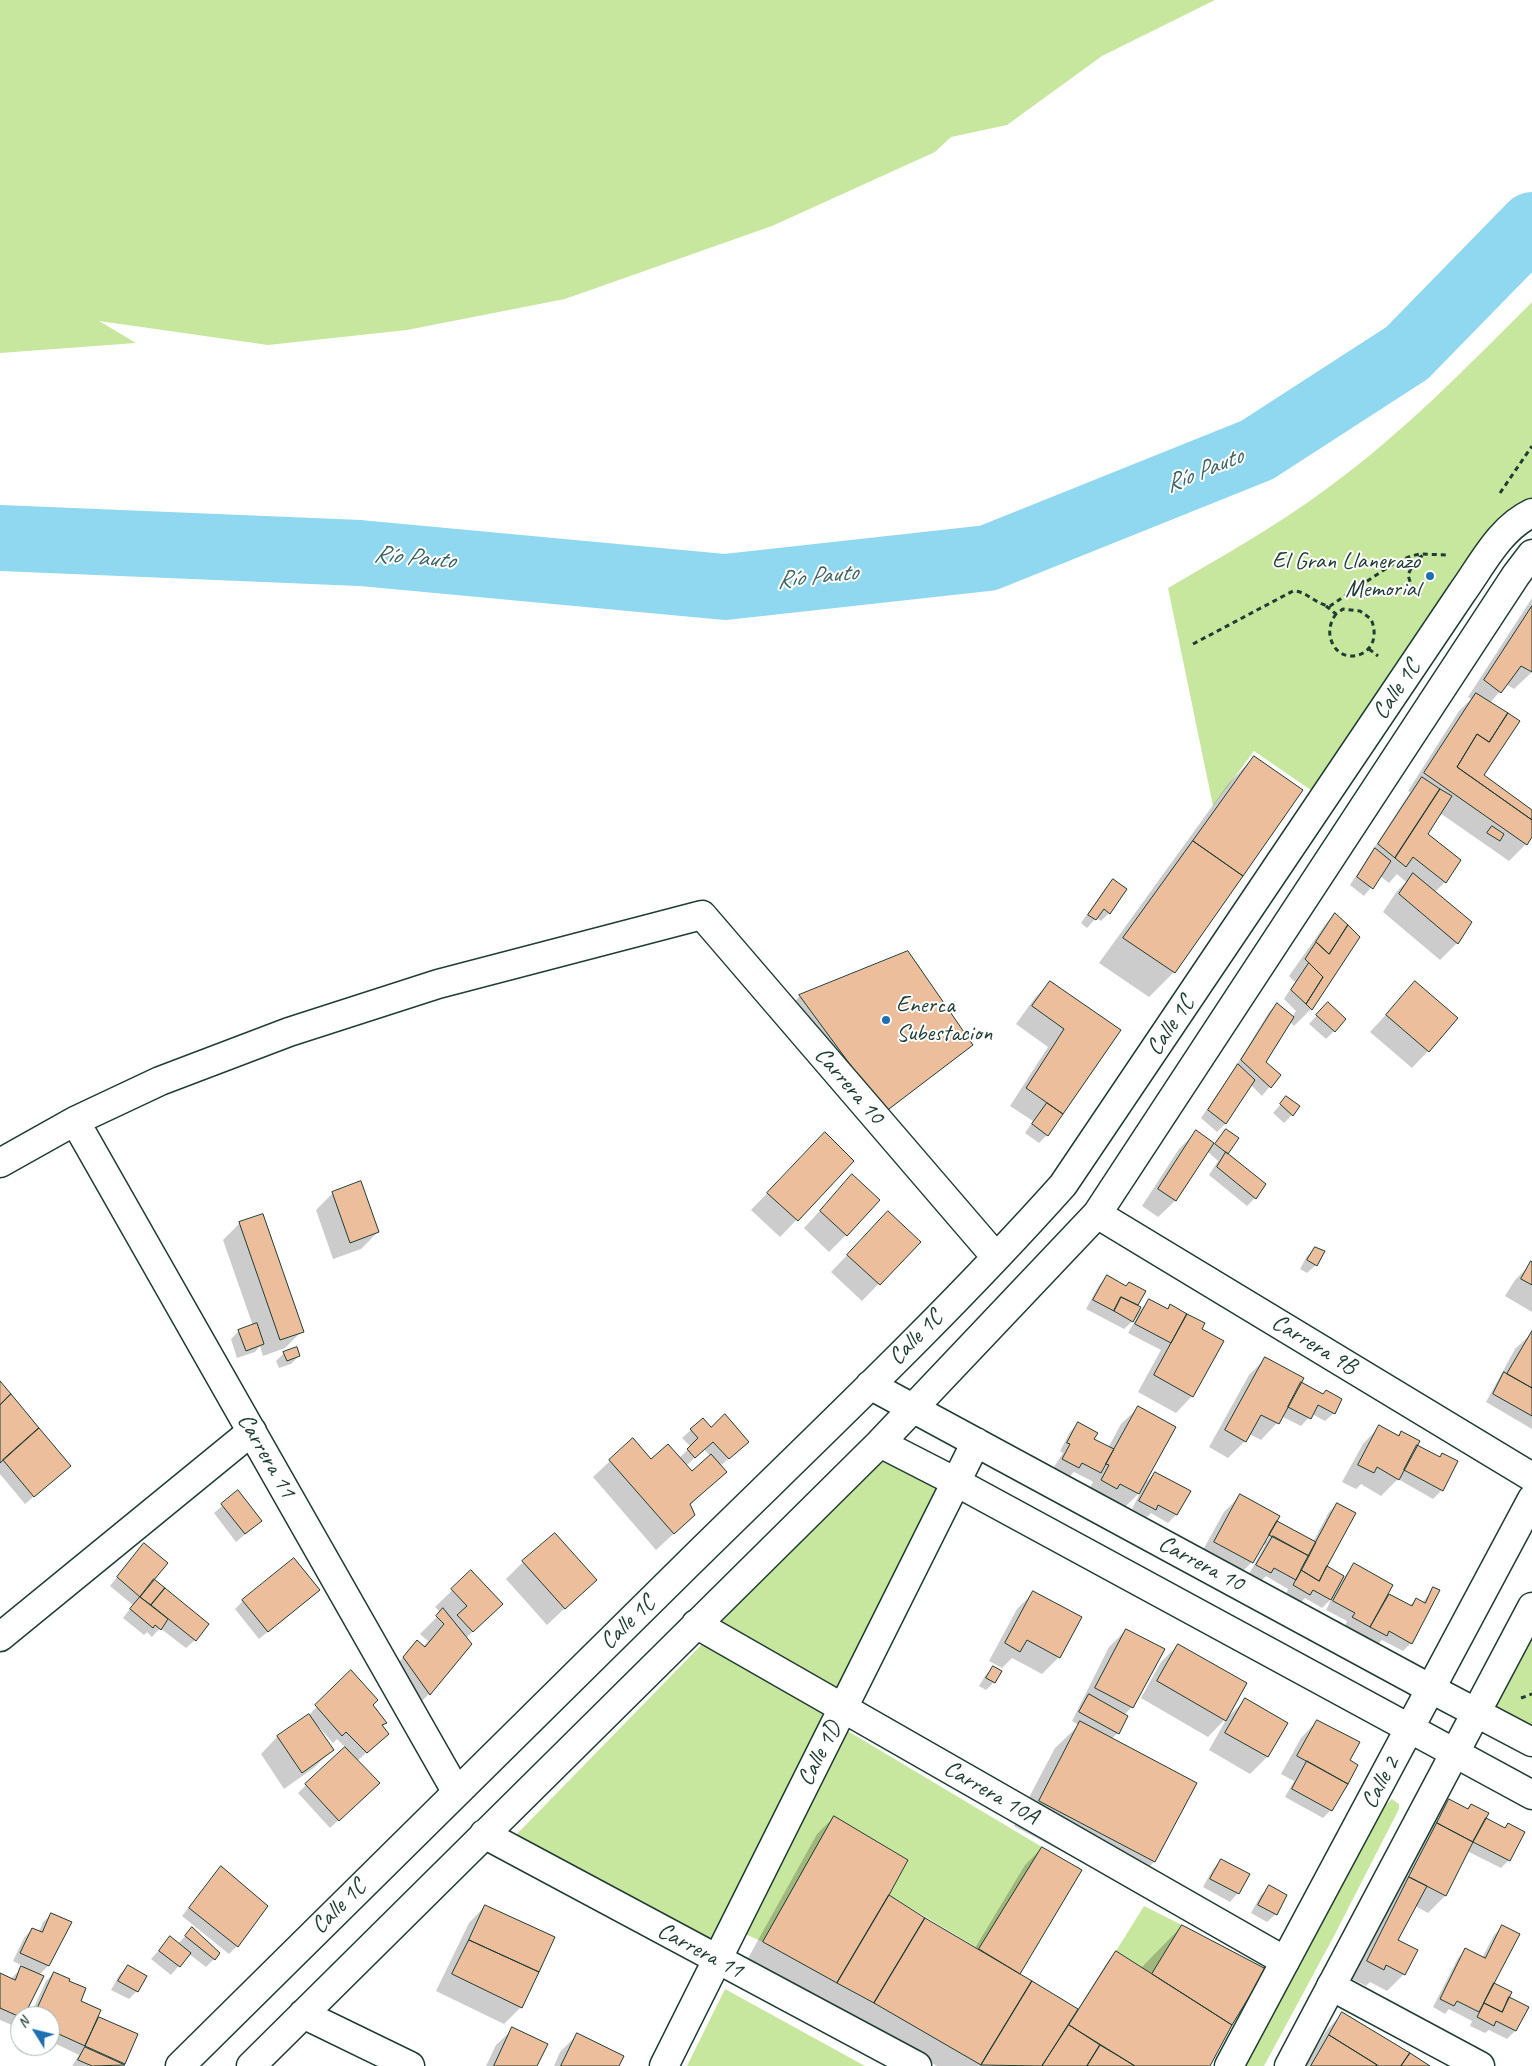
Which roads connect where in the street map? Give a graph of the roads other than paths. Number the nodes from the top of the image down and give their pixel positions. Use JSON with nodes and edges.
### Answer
{"nodes":[{"id":1,"x":1532,"y":513,"type":"edge"},
{"id":2,"x":1532,"y":554,"type":"edge"},
{"id":3,"x":76,"y":1121,"type":"junction"},
{"id":4,"x":0,"y":1163,"type":"edge"},
{"id":5,"x":1096,"y":1214,"type":"junction"},
{"id":6,"x":996,"y":1257,"type":"junction"},
{"id":7,"x":870,"y":1385,"type":"junction"},
{"id":8,"x":913,"y":1407,"type":"junction"},
{"id":9,"x":252,"y":1431,"type":"junction"},
{"id":10,"x":976,"y":1442,"type":"junction"},
{"id":11,"x":880,"y":1443,"type":"junction"},
{"id":12,"x":1532,"y":1477,"type":"edge"},
{"id":13,"x":956,"y":1482,"type":"junction"},
{"id":14,"x":1532,"y":1499,"type":"edge"},
{"id":15,"x":1532,"y":1607,"type":"edge"},
{"id":16,"x":696,"y":1624,"type":"junction"},
{"id":17,"x":0,"y":1637,"type":"edge"},
{"id":18,"x":1431,"y":1689,"type":"junction"},
{"id":19,"x":843,"y":1708,"type":"junction"},
{"id":20,"x":1476,"y":1713,"type":"junction"},
{"id":21,"x":1409,"y":1730,"type":"junction"},
{"id":22,"x":1532,"y":1742,"type":"edge"},
{"id":23,"x":1454,"y":1754,"type":"junction"},
{"id":24,"x":456,"y":1791,"type":"junction"},
{"id":25,"x":1532,"y":1795,"type":"edge"},
{"id":26,"x":484,"y":1834,"type":"junction"},
{"id":27,"x":717,"y":1960,"type":"junction"},
{"id":28,"x":1285,"y":1961,"type":"junction"},
{"id":29,"x":1331,"y":1986,"type":"junction"},
{"id":30,"x":303,"y":2014,"type":"junction"},
{"id":31,"x":180,"y":2066,"type":"edge"},
{"id":32,"x":251,"y":2066,"type":"edge"},
{"id":33,"x":410,"y":2066,"type":"edge"},
{"id":34,"x":664,"y":2066,"type":"edge"},
{"id":35,"x":917,"y":2066,"type":"edge"},
{"id":36,"x":1229,"y":2066,"type":"edge"},
{"id":37,"x":1289,"y":2066,"type":"edge"},
{"id":38,"x":1480,"y":2066,"type":"edge"}],
"edges":[{"from":1,"to":6,"type":"street","name":"Calle 1C"},
{"from":2,"to":5,"type":"street","name":"Calle 1C"},
{"from":3,"to":4,"type":"street"},
{"from":3,"to":6,"type":"street","name":"Carrera 10"},
{"from":3,"to":9,"type":"street","name":"Carrera 11"},
{"from":5,"to":8,"type":"street","name":"Calle 1C"},
{"from":5,"to":12,"type":"street","name":"Carrera 9B"},
{"from":6,"to":7,"type":"street","name":"Calle 1C"},
{"from":7,"to":8,"type":"street","name":"Carrera 10"},
{"from":7,"to":24,"type":"street","name":"Calle 1C"},
{"from":8,"to":10,"type":"street","name":"Carrera 10"},
{"from":8,"to":11,"type":"street","name":"Calle 1C"},
{"from":9,"to":17,"type":"street"},
{"from":9,"to":24,"type":"street","name":"Carrera 11"},
{"from":10,"to":13,"type":"street","name":"Calle 1D"},
{"from":10,"to":18,"type":"street","name":"Carrera 10"},
{"from":11,"to":13,"type":"street","name":"Carrera 10"},
{"from":11,"to":16,"type":"street","name":"Calle 1C"},
{"from":13,"to":19,"type":"street","name":"Calle 1D"},
{"from":13,"to":21,"type":"street","name":"Carrera 10"},
{"from":14,"to":18,"type":"street","name":"Calle 2"},
{"from":15,"to":20,"type":"street"},
{"from":16,"to":19,"type":"street","name":"Carrera 10A"},
{"from":16,"to":26,"type":"street","name":"Calle 1C"},
{"from":18,"to":20,"type":"street","name":"Carrera 10"},
{"from":18,"to":21,"type":"street","name":"Calle 2"},
{"from":19,"to":27,"type":"street","name":"Calle 1D"},
{"from":19,"to":28,"type":"street","name":"Carrera 10A"},
{"from":20,"to":22,"type":"street","name":"Carrera 10"},
{"from":20,"to":23,"type":"street"},
{"from":21,"to":23,"type":"street","name":"Carrera 10"},
{"from":21,"to":28,"type":"street","name":"Calle 2"},
{"from":23,"to":25,"type":"street","name":"Carrera 10"},
{"from":23,"to":29,"type":"street"},
{"from":24,"to":31,"type":"street","name":"Calle 1C"},
{"from":26,"to":27,"type":"street","name":"Carrera 11"},
{"from":26,"to":30,"type":"street","name":"Calle 1C"},
{"from":27,"to":34,"type":"street","name":"Calle 1D"},
{"from":27,"to":35,"type":"street","name":"Carrera 11"},
{"from":28,"to":36,"type":"street","name":"Calle 2"},
{"from":29,"to":37,"type":"street"},
{"from":29,"to":38,"type":"street"},
{"from":30,"to":32,"type":"street","name":"Calle 1C"},
{"from":30,"to":33,"type":"street"}]}
